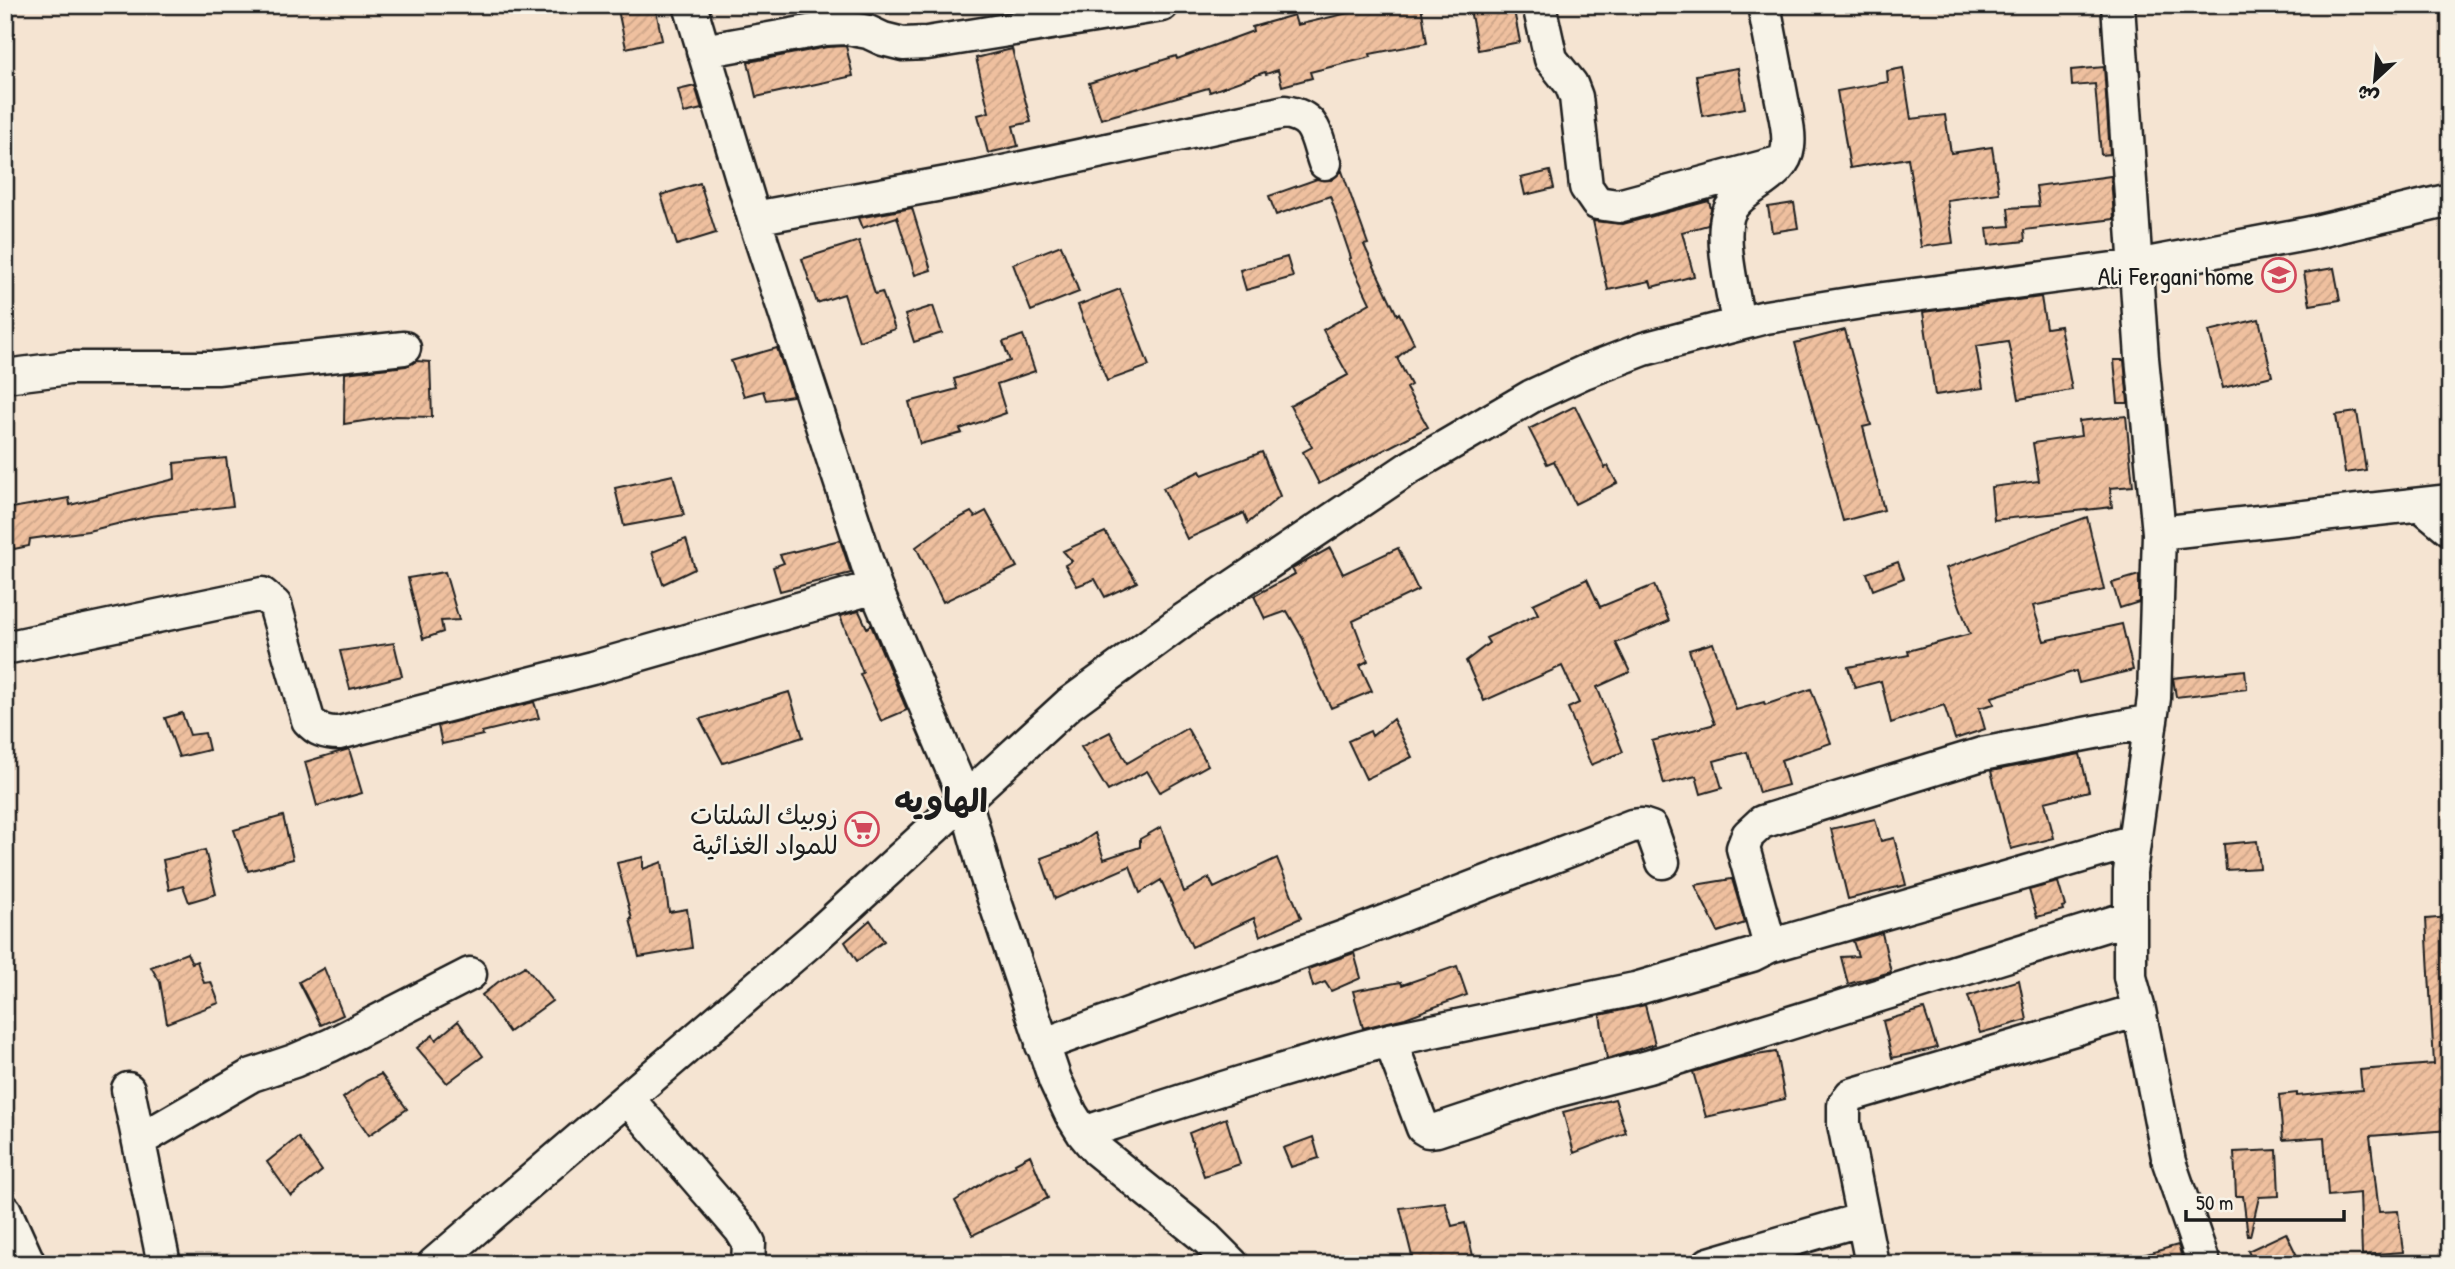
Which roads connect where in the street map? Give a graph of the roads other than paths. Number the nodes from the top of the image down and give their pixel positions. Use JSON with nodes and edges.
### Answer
{"nodes":[{"id":1,"x":690,"y":5,"type":"edge"},
{"id":2,"x":1162,"y":5,"type":"edge"},
{"id":3,"x":1539,"y":5,"type":"edge"},
{"id":4,"x":1764,"y":5,"type":"edge"},
{"id":5,"x":2118,"y":5,"type":"edge"},
{"id":6,"x":703,"y":51,"type":"junction"},
{"id":7,"x":1782,"y":162,"type":"junction"},
{"id":8,"x":1325,"y":163,"type":"dead end"},
{"id":9,"x":2450,"y":200,"type":"edge"},
{"id":10,"x":754,"y":218,"type":"junction"},
{"id":11,"x":2136,"y":266,"type":"junction"},
{"id":12,"x":1738,"y":324,"type":"junction"},
{"id":13,"x":404,"y":348,"type":"dead end"},
{"id":14,"x":5,"y":376,"type":"edge"},
{"id":15,"x":2435,"y":503,"type":"edge"},
{"id":16,"x":2450,"y":529,"type":"edge"},
{"id":17,"x":2159,"y":533,"type":"junction"},
{"id":18,"x":875,"y":587,"type":"junction"},
{"id":19,"x":5,"y":648,"type":"edge"},
{"id":20,"x":2151,"y":722,"type":"junction"},
{"id":21,"x":965,"y":799,"type":"junction"},
{"id":22,"x":2134,"y":841,"type":"junction"},
{"id":23,"x":1663,"y":862,"type":"dead end"},
{"id":24,"x":2128,"y":919,"type":"junction"},
{"id":25,"x":1770,"y":946,"type":"junction"},
{"id":26,"x":470,"y":974,"type":"dead end"},
{"id":27,"x":2139,"y":1010,"type":"junction"},
{"id":28,"x":1390,"y":1040,"type":"junction"},
{"id":29,"x":1042,"y":1045,"type":"junction"},
{"id":30,"x":128,"y":1089,"type":"dead end"},
{"id":31,"x":628,"y":1099,"type":"junction"},
{"id":32,"x":1083,"y":1133,"type":"junction"},
{"id":33,"x":140,"y":1140,"type":"junction"},
{"id":34,"x":5,"y":1211,"type":"edge"},
{"id":35,"x":1863,"y":1219,"type":"junction"},
{"id":36,"x":29,"y":1264,"type":"edge"},
{"id":37,"x":164,"y":1264,"type":"edge"},
{"id":38,"x":434,"y":1264,"type":"edge"},
{"id":39,"x":748,"y":1264,"type":"edge"},
{"id":40,"x":1232,"y":1264,"type":"edge"},
{"id":41,"x":1709,"y":1264,"type":"edge"},
{"id":42,"x":1872,"y":1264,"type":"edge"},
{"id":43,"x":2204,"y":1264,"type":"edge"}],
"edges":[{"from":1,"to":6,"type":"street"},
{"from":2,"to":6,"type":"street"},
{"from":3,"to":7,"type":"street"},
{"from":4,"to":7,"type":"street"},
{"from":5,"to":11,"type":"street"},
{"from":6,"to":10,"type":"street"},
{"from":7,"to":12,"type":"street"},
{"from":8,"to":10,"type":"street"},
{"from":9,"to":11,"type":"street"},
{"from":10,"to":18,"type":"street"},
{"from":11,"to":12,"type":"street"},
{"from":11,"to":17,"type":"street"},
{"from":12,"to":21,"type":"street"},
{"from":13,"to":14,"type":"street"},
{"from":15,"to":16,"type":"street"},
{"from":15,"to":17,"type":"street"},
{"from":17,"to":20,"type":"street"},
{"from":18,"to":19,"type":"street"},
{"from":18,"to":21,"type":"street"},
{"from":20,"to":22,"type":"street"},
{"from":20,"to":25,"type":"street"},
{"from":21,"to":29,"type":"street"},
{"from":21,"to":31,"type":"street"},
{"from":22,"to":24,"type":"street"},
{"from":22,"to":25,"type":"street"},
{"from":23,"to":29,"type":"street"},
{"from":24,"to":27,"type":"street"},
{"from":24,"to":28,"type":"street"},
{"from":25,"to":28,"type":"street"},
{"from":26,"to":33,"type":"street"},
{"from":27,"to":35,"type":"street"},
{"from":27,"to":43,"type":"street"},
{"from":28,"to":32,"type":"street"},
{"from":29,"to":32,"type":"street"},
{"from":30,"to":33,"type":"street"},
{"from":31,"to":38,"type":"street"},
{"from":31,"to":39,"type":"street"},
{"from":32,"to":40,"type":"street"},
{"from":33,"to":37,"type":"street"},
{"from":34,"to":36,"type":"street"},
{"from":35,"to":41,"type":"street"},
{"from":35,"to":42,"type":"street"}]}
